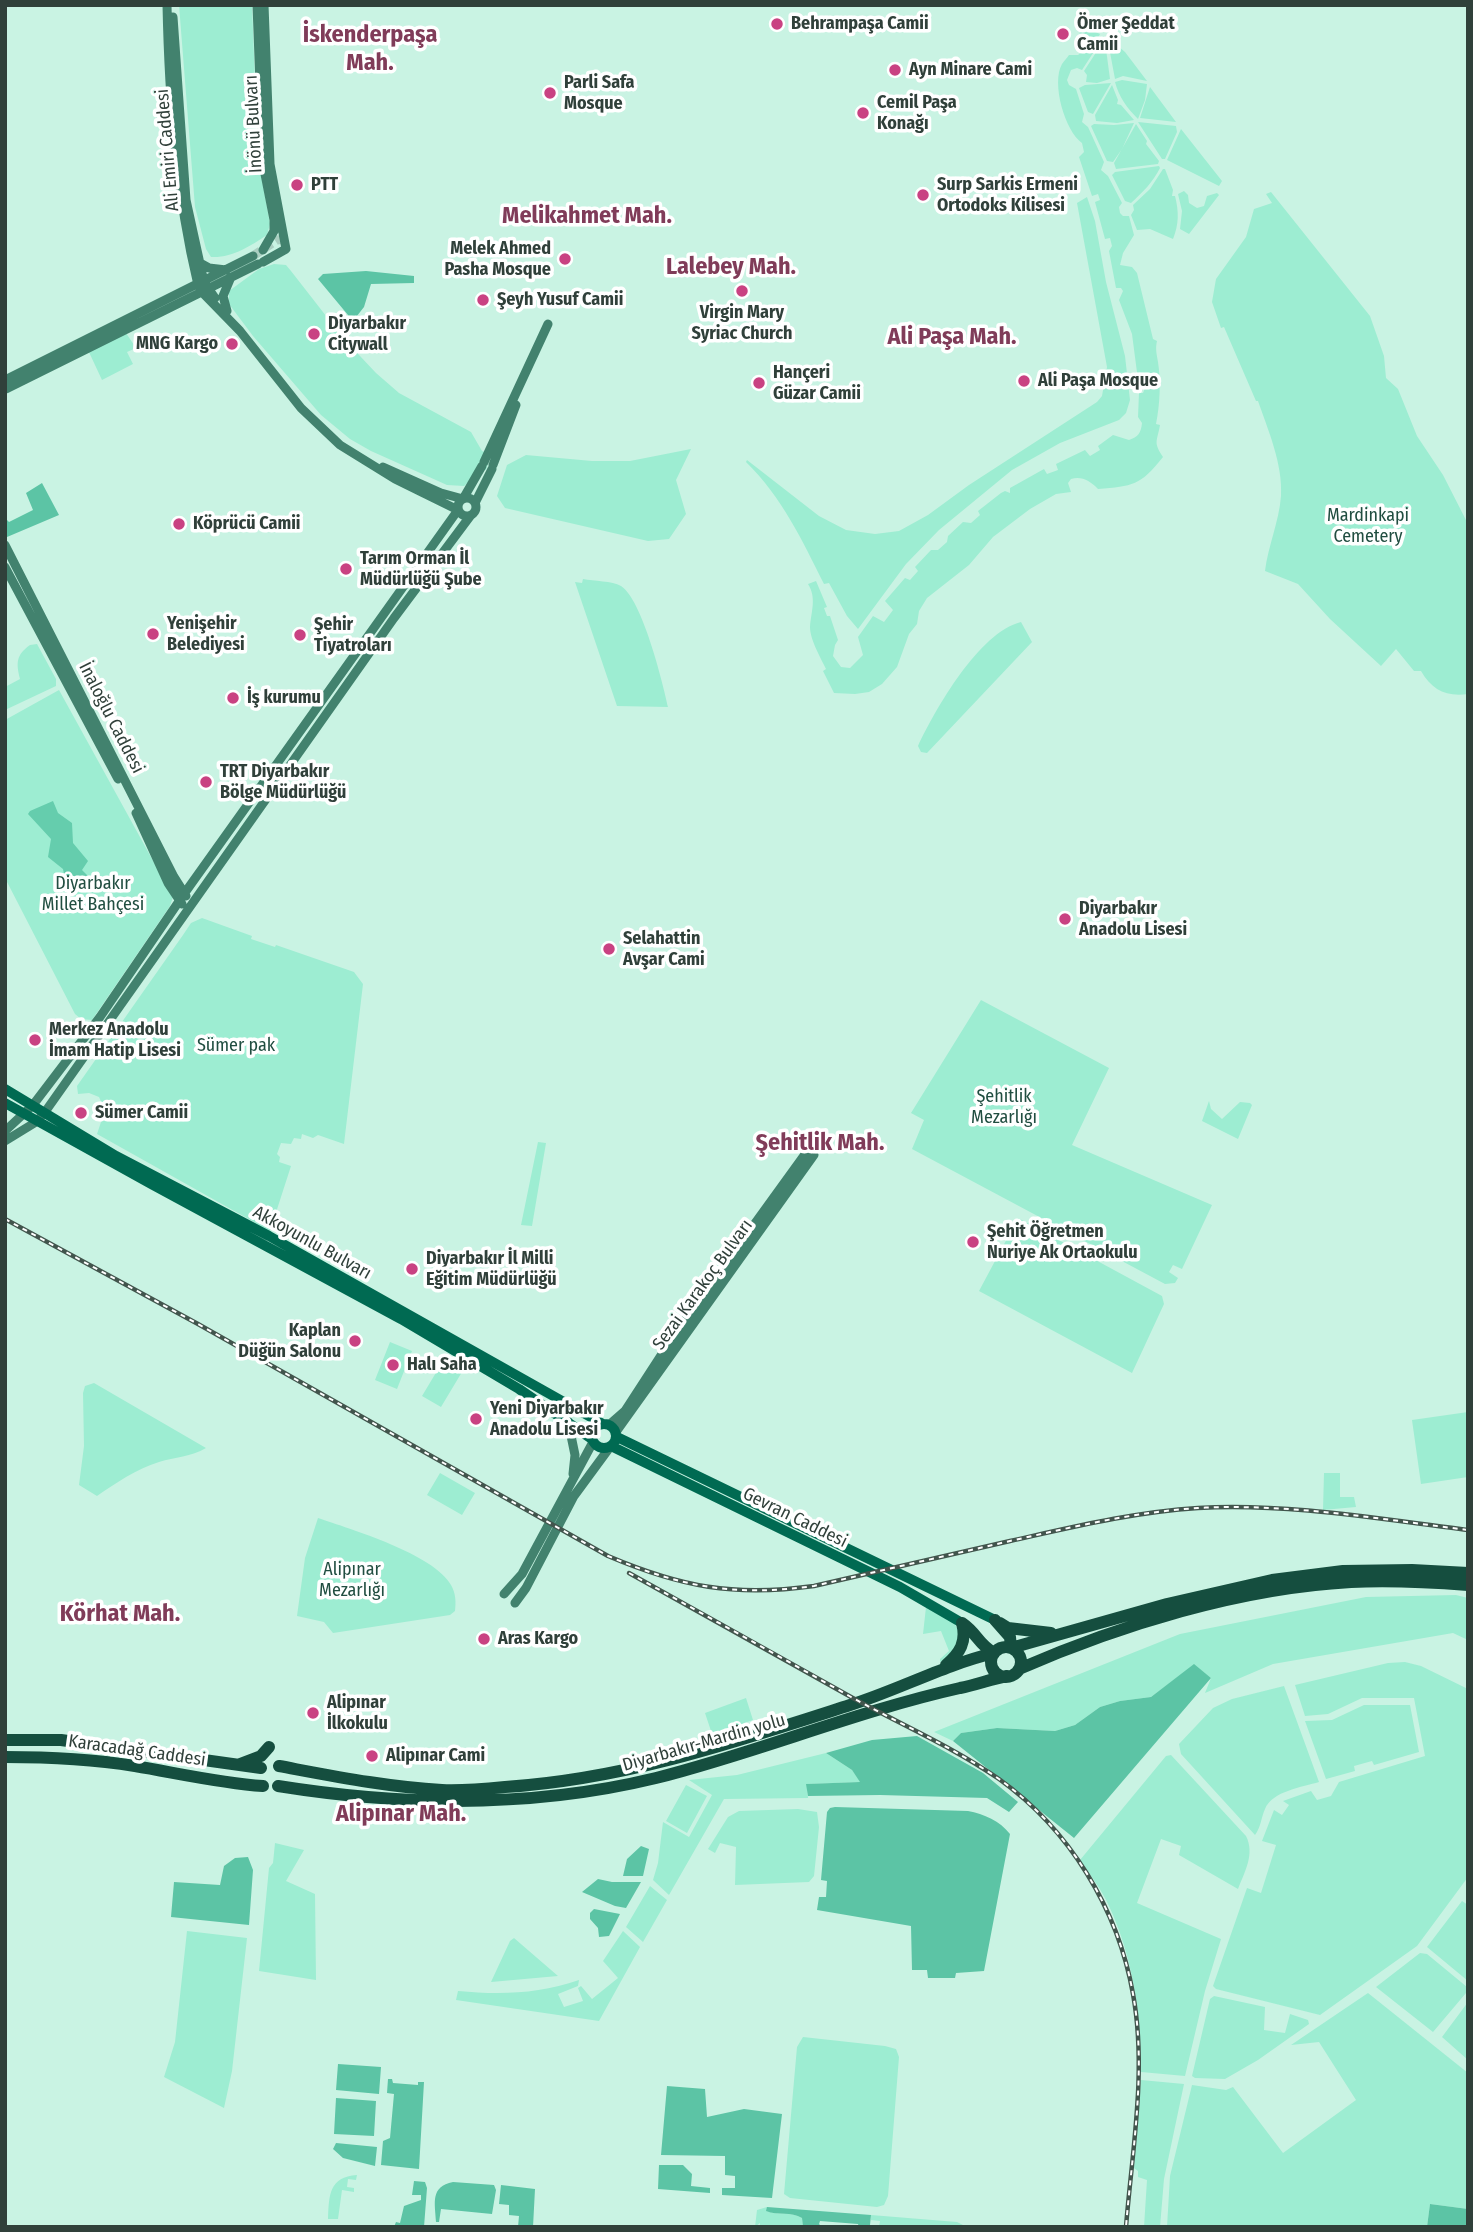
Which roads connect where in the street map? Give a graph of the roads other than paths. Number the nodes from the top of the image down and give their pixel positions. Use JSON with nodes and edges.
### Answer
{"nodes":[{"id":1,"x":167,"y":5,"type":"edge"},
{"id":2,"x":173,"y":5,"type":"edge"},
{"id":3,"x":257,"y":5,"type":"edge"},
{"id":4,"x":264,"y":5,"type":"edge"},
{"id":5,"x":263,"y":250,"type":"dead end"},
{"id":6,"x":200,"y":263,"type":"junction"},
{"id":7,"x":230,"y":274,"type":"junction"},
{"id":8,"x":203,"y":287,"type":"junction"},
{"id":9,"x":226,"y":312,"type":"junction"},
{"id":10,"x":548,"y":324,"type":"dead end"},
{"id":11,"x":240,"y":331,"type":"junction"},
{"id":12,"x":5,"y":380,"type":"edge"},
{"id":13,"x":6,"y":389,"type":"edge"},
{"id":14,"x":516,"y":405,"type":"dead end"},
{"id":15,"x":365,"y":461,"type":"junction"},
{"id":16,"x":488,"y":466,"type":"junction"},
{"id":17,"x":463,"y":499,"type":"junction"},
{"id":18,"x":475,"y":503,"type":"junction"},
{"id":19,"x":445,"y":504,"type":"junction"},
{"id":20,"x":458,"y":510,"type":"junction"},
{"id":21,"x":471,"y":515,"type":"junction"},
{"id":22,"x":447,"y":526,"type":"junction"},
{"id":23,"x":6,"y":549,"type":"edge"},
{"id":24,"x":5,"y":568,"type":"edge"},
{"id":25,"x":182,"y":898,"type":"junction"},
{"id":26,"x":190,"y":906,"type":"junction"},
{"id":27,"x":5,"y":1089,"type":"edge"},
{"id":28,"x":5,"y":1103,"type":"edge"},
{"id":29,"x":33,"y":1105,"type":"junction"},
{"id":30,"x":45,"y":1112,"type":"junction"},
{"id":31,"x":24,"y":1114,"type":"junction"},
{"id":32,"x":36,"y":1122,"type":"junction"},
{"id":33,"x":5,"y":1131,"type":"edge"},
{"id":34,"x":5,"y":1141,"type":"edge"},
{"id":35,"x":810,"y":1154,"type":"dead end"},
{"id":36,"x":568,"y":1421,"type":"junction"},
{"id":37,"x":611,"y":1435,"type":"junction"},
{"id":38,"x":593,"y":1440,"type":"junction"},
{"id":39,"x":573,"y":1478,"type":"junction"},
{"id":40,"x":1468,"y":1573,"type":"edge"},
{"id":41,"x":904,"y":1583,"type":"junction"},
{"id":42,"x":1468,"y":1585,"type":"edge"},
{"id":43,"x":504,"y":1594,"type":"dead end"},
{"id":44,"x":515,"y":1603,"type":"dead end"},
{"id":45,"x":995,"y":1620,"type":"junction"},
{"id":46,"x":962,"y":1623,"type":"junction"},
{"id":47,"x":1062,"y":1633,"type":"junction"},
{"id":48,"x":1011,"y":1648,"type":"junction"},
{"id":49,"x":994,"y":1653,"type":"junction"},
{"id":50,"x":1019,"y":1669,"type":"junction"},
{"id":51,"x":940,"y":1670,"type":"junction"},
{"id":52,"x":1007,"y":1676,"type":"junction"},
{"id":53,"x":5,"y":1740,"type":"edge"},
{"id":54,"x":269,"y":1747,"type":"dead end"},
{"id":55,"x":5,"y":1757,"type":"edge"},
{"id":56,"x":238,"y":1764,"type":"junction"},
{"id":57,"x":279,"y":1766,"type":"junction"},
{"id":58,"x":261,"y":1768,"type":"junction"},
{"id":59,"x":263,"y":1786,"type":"junction"},
{"id":60,"x":278,"y":1786,"type":"junction"}],
"edges":[{"from":1,"to":8,"type":"main road"},
{"from":2,"to":6,"type":"main road","name":"Ali Emiri Caddesi"},
{"from":3,"to":5,"type":"main road"},
{"from":4,"to":7,"type":"main road","name":"İnönü Bulvarı"},
{"from":6,"to":7,"type":"main road"},
{"from":6,"to":8,"type":"main road","name":"Ali Emiri Caddesi"},
{"from":7,"to":8,"type":"main road"},
{"from":7,"to":9,"type":"main road"},
{"from":8,"to":9,"type":"main road"},
{"from":8,"to":11,"type":"main road"},
{"from":8,"to":12,"type":"main road"},
{"from":8,"to":13,"type":"main road"},
{"from":9,"to":11,"type":"main road"},
{"from":10,"to":16,"type":"main road"},
{"from":11,"to":15,"type":"main road"},
{"from":14,"to":16,"type":"main road"},
{"from":15,"to":17,"type":"main road"},
{"from":15,"to":19,"type":"main road"},
{"from":16,"to":17,"type":"main road"},
{"from":16,"to":18,"type":"main road"},
{"from":17,"to":18,"type":"main road"},
{"from":17,"to":20,"type":"main road"},
{"from":18,"to":21,"type":"main road"},
{"from":19,"to":20,"type":"main road"},
{"from":19,"to":22,"type":"main road"},
{"from":20,"to":21,"type":"main road"},
{"from":20,"to":22,"type":"main road"},
{"from":21,"to":26,"type":"main road"},
{"from":22,"to":25,"type":"main road"},
{"from":23,"to":25,"type":"main road","name":"İnaloğlu Caddesi"},
{"from":24,"to":25,"type":"main road","name":"İnaloğlu Caddesi"},
{"from":25,"to":26,"type":"main road","name":"İnaloğlu Caddesi"},
{"from":25,"to":29,"type":"main road"},
{"from":26,"to":30,"type":"main road"},
{"from":27,"to":29,"type":"main road","name":"Akkoyunlu Bulvarı"},
{"from":28,"to":31,"type":"main road","name":"Akkoyunlu Bulvarı"},
{"from":29,"to":30,"type":"main road","name":"Akkoyunlu Bulvarı"},
{"from":29,"to":31,"type":"main road"},
{"from":30,"to":32,"type":"main road"},
{"from":30,"to":37,"type":"main road","name":"Akkoyunlu Bulvarı"},
{"from":31,"to":32,"type":"main road","name":"Akkoyunlu Bulvarı"},
{"from":31,"to":33,"type":"main road"},
{"from":32,"to":34,"type":"main road"},
{"from":32,"to":36,"type":"main road","name":"Akkoyunlu Bulvarı"},
{"from":35,"to":37,"type":"main road","name":"Sezai Karakoç Bulvarı"},
{"from":36,"to":38,"type":"main road","name":"Akkoyunlu Bulvarı"},
{"from":36,"to":39,"type":"main road"},
{"from":37,"to":38,"type":"main road"},
{"from":37,"to":38,"type":"main road"},
{"from":37,"to":41,"type":"main road","name":"Gevran Caddesi"},
{"from":37,"to":44,"type":"main road","name":"Sezai Karakoç Bulvarı"},
{"from":38,"to":39,"type":"main road"},
{"from":39,"to":43,"type":"main road"},
{"from":40,"to":47,"type":"highway"},
{"from":41,"to":45,"type":"main road"},
{"from":41,"to":46,"type":"main road"},
{"from":42,"to":50,"type":"highway"},
{"from":45,"to":47,"type":"highway"},
{"from":45,"to":48,"type":"highway"},
{"from":46,"to":49,"type":"highway"},
{"from":46,"to":51,"type":"highway"},
{"from":47,"to":48,"type":"highway"},
{"from":48,"to":49,"type":"highway"},
{"from":48,"to":50,"type":"highway"},
{"from":49,"to":51,"type":"highway","name":"Diyarbakır-Mardin yolu"},
{"from":49,"to":52,"type":"highway"},
{"from":50,"to":52,"type":"highway"},
{"from":51,"to":57,"type":"highway","name":"Diyarbakır-Mardin yolu"},
{"from":52,"to":60,"type":"highway","name":"Diyarbakır-Mardin yolu"},
{"from":53,"to":56,"type":"highway","name":"Karacadağ Caddesi"},
{"from":54,"to":56,"type":"highway"},
{"from":55,"to":59,"type":"highway","name":"Karacadağ Caddesi"},
{"from":56,"to":58,"type":"highway","name":"Karacadağ Caddesi"},
{"from":57,"to":58,"type":"highway"},
{"from":57,"to":60,"type":"highway"},
{"from":58,"to":59,"type":"highway"},
{"from":59,"to":60,"type":"highway"}]}
